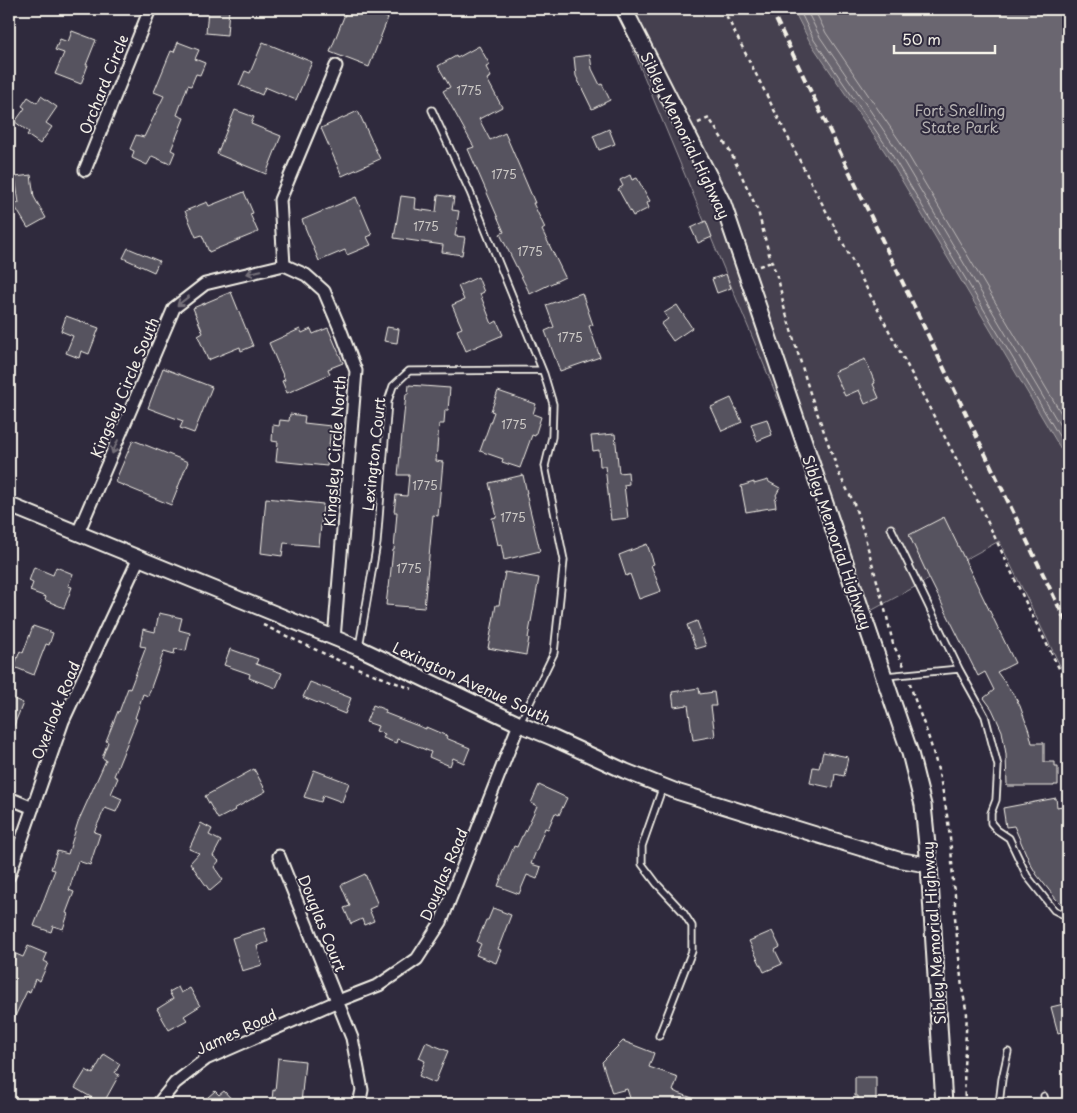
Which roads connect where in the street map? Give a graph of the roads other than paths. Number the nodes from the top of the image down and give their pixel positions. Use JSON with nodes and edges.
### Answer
{"nodes":[{"id":1,"x":150,"y":9,"type":"edge"},
{"id":2,"x":624,"y":9,"type":"edge"},
{"id":3,"x":336,"y":66,"type":"dead end"},
{"id":4,"x":432,"y":110,"type":"dead end"},
{"id":5,"x":85,"y":170,"type":"dead end"},
{"id":6,"x":284,"y":265,"type":"junction"},
{"id":7,"x":542,"y":370,"type":"junction"},
{"id":8,"x":9,"y":505,"type":"edge"},
{"id":9,"x":891,"y":528,"type":"dead end"},
{"id":10,"x":78,"y":533,"type":"junction"},
{"id":11,"x":139,"y":558,"type":"junction"},
{"id":12,"x":334,"y":639,"type":"junction"},
{"id":13,"x":359,"y":648,"type":"junction"},
{"id":14,"x":959,"y":669,"type":"junction"},
{"id":15,"x":884,"y":676,"type":"junction"},
{"id":16,"x":519,"y":724,"type":"junction"},
{"id":17,"x":663,"y":786,"type":"junction"},
{"id":18,"x":9,"y":798,"type":"edge"},
{"id":19,"x":33,"y":808,"type":"junction"},
{"id":20,"x":279,"y":856,"type":"dead end"},
{"id":21,"x":929,"y":865,"type":"junction"},
{"id":22,"x":9,"y":876,"type":"edge"},
{"id":23,"x":1068,"y":917,"type":"edge"},
{"id":24,"x":338,"y":1001,"type":"junction"},
{"id":25,"x":659,"y":1036,"type":"dead end"},
{"id":26,"x":1008,"y":1052,"type":"dead end"},
{"id":27,"x":1044,"y":1096,"type":"dead end"},
{"id":28,"x":158,"y":1104,"type":"edge"},
{"id":29,"x":359,"y":1104,"type":"edge"},
{"id":30,"x":944,"y":1104,"type":"edge"},
{"id":31,"x":1000,"y":1104,"type":"edge"},
{"id":32,"x":1046,"y":1104,"type":"edge"}],
"edges":[{"from":1,"to":5,"type":"street","name":"Orchard Circle"},
{"from":2,"to":15,"type":"main road","name":"Sibley Memorial Highway"},
{"from":3,"to":6,"type":"street"},
{"from":4,"to":7,"type":"lane"},
{"from":6,"to":10,"type":"street","name":"Kingsley Circle South","one_way":true},
{"from":6,"to":12,"type":"street","name":"Kingsley Circle North"},
{"from":7,"to":13,"type":"lane","name":"Lexington Court"},
{"from":7,"to":16,"type":"lane"},
{"from":8,"to":10,"type":"street","name":"Lexington Avenue South"},
{"from":9,"to":14,"type":"lane"},
{"from":10,"to":11,"type":"street","name":"Lexington Avenue South"},
{"from":11,"to":12,"type":"street","name":"Lexington Avenue South"},
{"from":11,"to":19,"type":"street","name":"Overlook Road"},
{"from":12,"to":13,"type":"street","name":"Lexington Avenue South"},
{"from":13,"to":16,"type":"street","name":"Lexington Avenue South"},
{"from":14,"to":15,"type":"lane"},
{"from":14,"to":23,"type":"lane"},
{"from":15,"to":21,"type":"main road","name":"Sibley Memorial Highway"},
{"from":16,"to":17,"type":"street","name":"Lexington Avenue South"},
{"from":16,"to":24,"type":"street","name":"Douglas Road"},
{"from":17,"to":21,"type":"street","name":"Lexington Avenue South"},
{"from":17,"to":25,"type":"lane"},
{"from":18,"to":19,"type":"street"},
{"from":19,"to":22,"type":"street","name":"Overlook Road"},
{"from":20,"to":24,"type":"street","name":"Douglas Court"},
{"from":21,"to":30,"type":"main road","name":"Sibley Memorial Highway"},
{"from":24,"to":28,"type":"street","name":"James Road"},
{"from":24,"to":29,"type":"street"},
{"from":26,"to":31,"type":"lane"},
{"from":27,"to":32,"type":"lane"}]}
